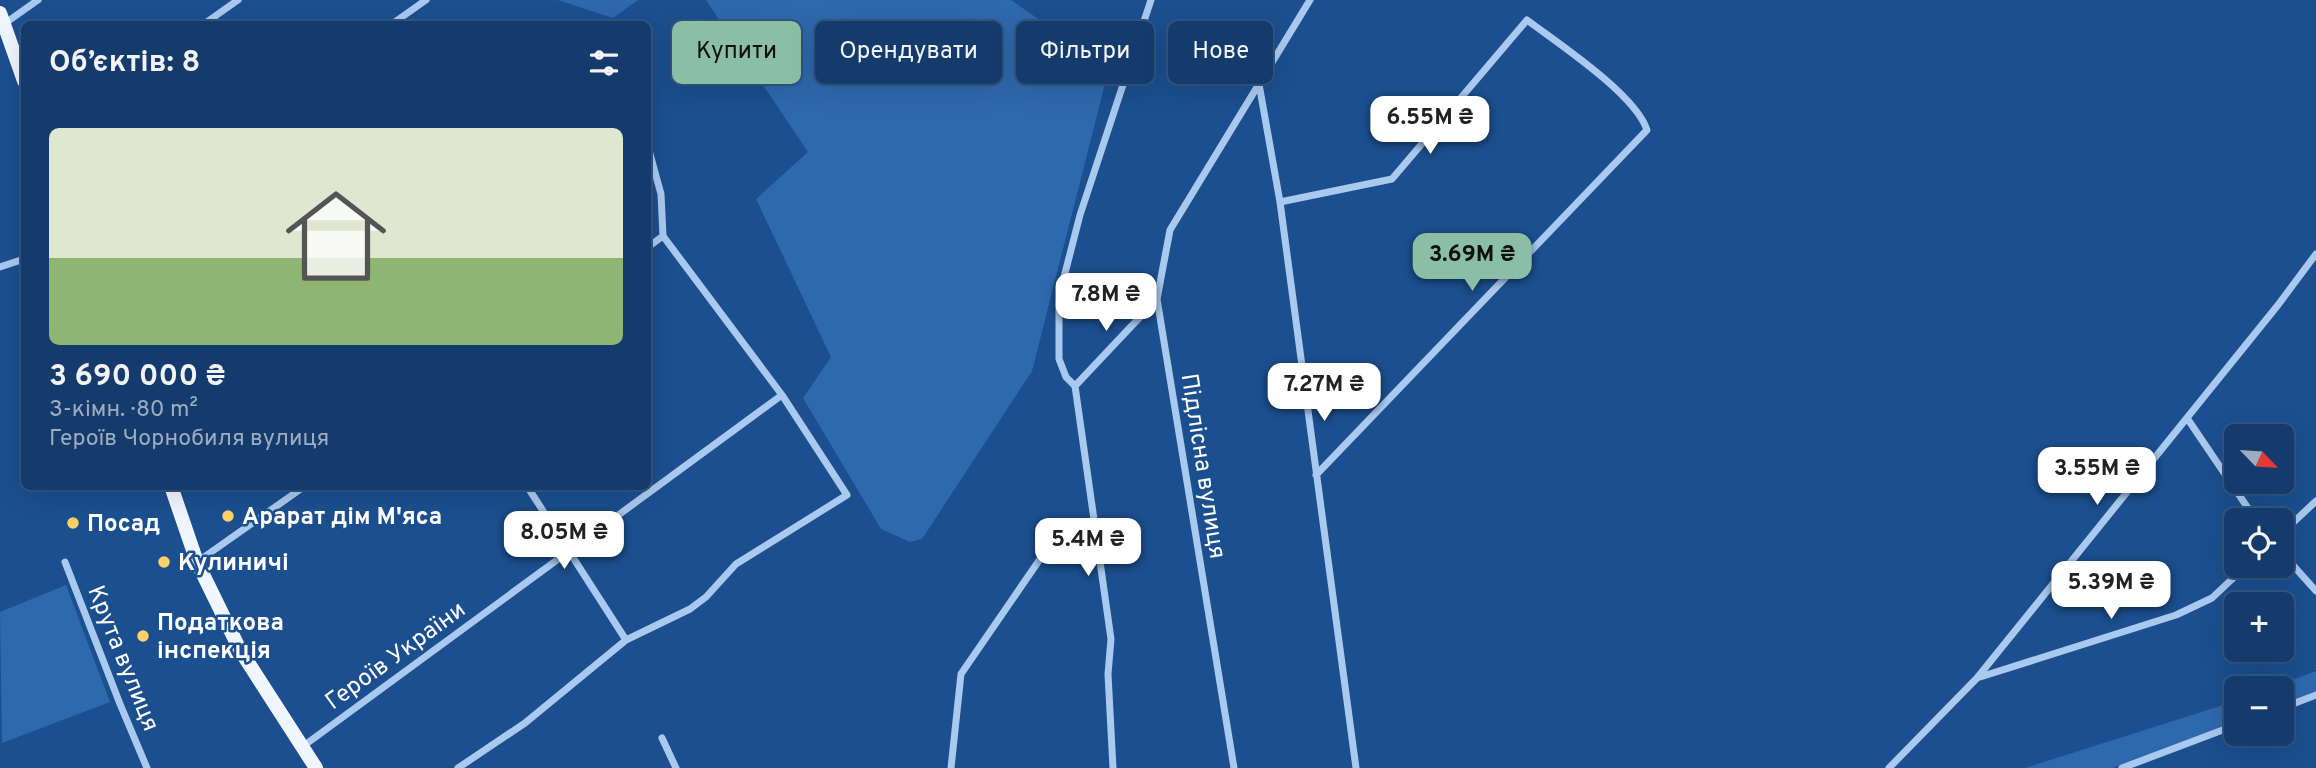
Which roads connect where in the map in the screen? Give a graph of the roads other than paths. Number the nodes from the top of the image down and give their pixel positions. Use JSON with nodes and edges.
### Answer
{"nodes":[{"id":1,"x":38,"y":0,"type":"edge"},
{"id":2,"x":238,"y":0,"type":"edge"},
{"id":3,"x":426,"y":0,"type":"edge"},
{"id":4,"x":1151,"y":0,"type":"edge"},
{"id":5,"x":1310,"y":0,"type":"edge"},
{"id":6,"x":2,"y":19,"type":"edge"},
{"id":7,"x":211,"y":21,"type":"edge"},
{"id":8,"x":396,"y":21,"type":"edge"},
{"id":9,"x":1273,"y":61,"type":"edge"},
{"id":10,"x":21,"y":73,"type":"edge"},
{"id":11,"x":1259,"y":84,"type":"joint"},
{"id":12,"x":651,"y":158,"type":"edge"},
{"id":13,"x":1280,"y":202,"type":"junction"},
{"id":14,"x":663,"y":236,"type":"junction"},
{"id":15,"x":651,"y":245,"type":"edge"},
{"id":16,"x":2316,"y":254,"type":"edge"},
{"id":17,"x":21,"y":259,"type":"edge"},
{"id":18,"x":0,"y":268,"type":"edge"},
{"id":19,"x":1157,"y":299,"type":"junction"},
{"id":20,"x":1075,"y":386,"type":"junction"},
{"id":21,"x":782,"y":395,"type":"junction"},
{"id":22,"x":2187,"y":418,"type":"junction"},
{"id":23,"x":1316,"y":475,"type":"junction"},
{"id":24,"x":173,"y":490,"type":"edge"},
{"id":25,"x":299,"y":490,"type":"edge"},
{"id":26,"x":529,"y":490,"type":"edge"},
{"id":27,"x":2316,"y":501,"type":"edge"},
{"id":28,"x":2248,"y":508,"type":"edge"},
{"id":29,"x":2294,"y":522,"type":"edge"},
{"id":30,"x":1095,"y":524,"type":"junction"},
{"id":31,"x":568,"y":552,"type":"junction"},
{"id":32,"x":65,"y":562,"type":"dead end"},
{"id":33,"x":197,"y":562,"type":"junction"},
{"id":34,"x":2294,"y":567,"type":"edge"},
{"id":35,"x":2233,"y":578,"type":"edge"},
{"id":36,"x":2316,"y":591,"type":"edge"},
{"id":37,"x":626,"y":640,"type":"junction"},
{"id":38,"x":1977,"y":678,"type":"junction"},
{"id":39,"x":2316,"y":695,"type":"edge"},
{"id":40,"x":2294,"y":703,"type":"edge"},
{"id":41,"x":2224,"y":730,"type":"edge"},
{"id":42,"x":662,"y":738,"type":"dead end"},
{"id":43,"x":302,"y":747,"type":"junction"},
{"id":44,"x":148,"y":768,"type":"edge"},
{"id":45,"x":316,"y":768,"type":"edge"},
{"id":46,"x":458,"y":768,"type":"edge"},
{"id":47,"x":676,"y":768,"type":"edge"},
{"id":48,"x":951,"y":768,"type":"edge"},
{"id":49,"x":1113,"y":768,"type":"edge"},
{"id":50,"x":1234,"y":768,"type":"edge"},
{"id":51,"x":1356,"y":768,"type":"edge"},
{"id":52,"x":1889,"y":768,"type":"edge"},
{"id":53,"x":2122,"y":768,"type":"edge"}],
"edges":[{"from":1,"to":6,"type":"street"},
{"from":2,"to":7,"type":"street"},
{"from":3,"to":8,"type":"street"},
{"from":4,"to":20,"type":"street"},
{"from":5,"to":9,"type":"street","name":"Підлісна вулиця"},
{"from":6,"to":10,"type":"main road"},
{"from":11,"to":13,"type":"street"},
{"from":11,"to":19,"type":"street","name":"Підлісна вулиця"},
{"from":12,"to":14,"type":"street"},
{"from":13,"to":23,"type":"street"},
{"from":13,"to":23,"type":"street"},
{"from":14,"to":15,"type":"street"},
{"from":14,"to":21,"type":"street"},
{"from":16,"to":22,"type":"street"},
{"from":17,"to":18,"type":"street"},
{"from":19,"to":20,"type":"street"},
{"from":19,"to":50,"type":"street","name":"Підлісна вулиця"},
{"from":20,"to":30,"type":"street"},
{"from":21,"to":31,"type":"street","name":"Героїв України"},
{"from":21,"to":37,"type":"street"},
{"from":22,"to":28,"type":"street"},
{"from":22,"to":38,"type":"street"},
{"from":23,"to":51,"type":"street"},
{"from":24,"to":33,"type":"main road"},
{"from":25,"to":33,"type":"street"},
{"from":26,"to":31,"type":"street"},
{"from":27,"to":29,"type":"street"},
{"from":30,"to":48,"type":"street"},
{"from":30,"to":49,"type":"street"},
{"from":31,"to":37,"type":"street"},
{"from":31,"to":43,"type":"street","name":"Героїв України"},
{"from":32,"to":44,"type":"street","name":"Крута вулиця"},
{"from":33,"to":43,"type":"main road"},
{"from":34,"to":36,"type":"street"},
{"from":35,"to":38,"type":"street"},
{"from":37,"to":46,"type":"street"},
{"from":38,"to":52,"type":"street"},
{"from":39,"to":40,"type":"street"},
{"from":41,"to":53,"type":"street"},
{"from":42,"to":47,"type":"street"},
{"from":43,"to":45,"type":"main road"}]}
